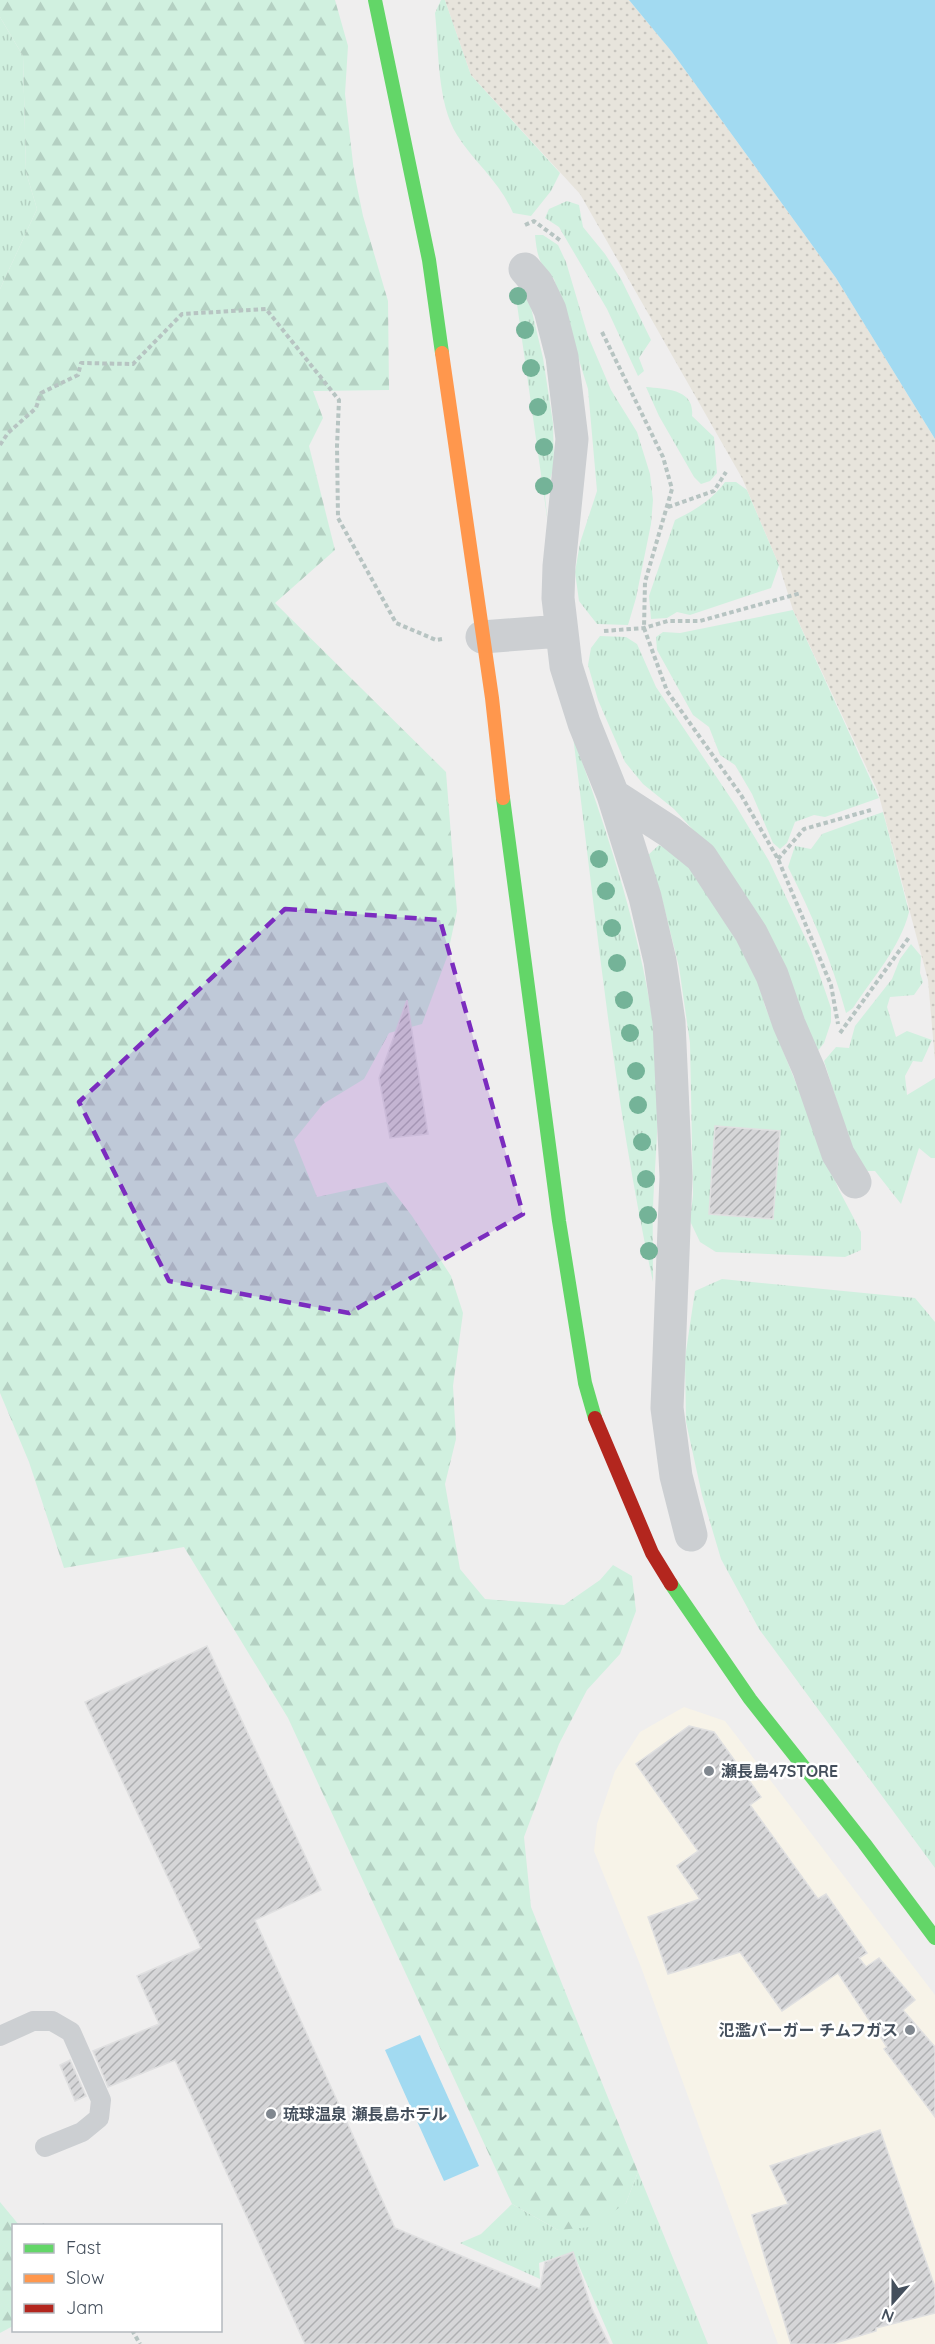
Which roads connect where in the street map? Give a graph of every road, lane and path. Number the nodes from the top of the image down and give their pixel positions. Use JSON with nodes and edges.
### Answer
{"nodes":[{"id":1,"x":375,"y":0,"type":"edge"},
{"id":2,"x":519,"y":228,"type":"dead end"},
{"id":3,"x":562,"y":243,"type":"dead end"},
{"id":4,"x":525,"y":269,"type":"dead end"},
{"id":5,"x":600,"y":328,"type":"dead end"},
{"id":6,"x":0,"y":445,"type":"edge"},
{"id":7,"x":726,"y":472,"type":"dead end"},
{"id":8,"x":667,"y":507,"type":"junction"},
{"id":9,"x":801,"y":593,"type":"dead end"},
{"id":10,"x":644,"y":628,"type":"junction"},
{"id":11,"x":561,"y":631,"type":"junction"},
{"id":12,"x":482,"y":638,"type":"junction"},
{"id":13,"x":613,"y":795,"type":"junction"},
{"id":14,"x":871,"y":810,"type":"dead end"},
{"id":15,"x":778,"y":859,"type":"junction"},
{"id":16,"x":910,"y":936,"type":"dead end"},
{"id":17,"x":855,"y":1182,"type":"dead end"},
{"id":18,"x":691,"y":1535,"type":"dead end"},
{"id":19,"x":935,"y":1938,"type":"edge"},
{"id":20,"x":0,"y":2036,"type":"edge"},
{"id":21,"x":45,"y":2147,"type":"dead end"}],
"edges":[{"from":1,"to":12,"type":"street"},
{"from":2,"to":3,"type":"path"},
{"from":4,"to":11,"type":"street"},
{"from":5,"to":8,"type":"path"},
{"from":6,"to":12,"type":"path"},
{"from":7,"to":8,"type":"path"},
{"from":8,"to":10,"type":"path"},
{"from":9,"to":10,"type":"path"},
{"from":10,"to":11,"type":"path"},
{"from":10,"to":15,"type":"path"},
{"from":11,"to":12,"type":"street"},
{"from":11,"to":13,"type":"street"},
{"from":12,"to":19,"type":"street"},
{"from":13,"to":17,"type":"street"},
{"from":13,"to":18,"type":"street"},
{"from":14,"to":15,"type":"path"},
{"from":15,"to":16,"type":"path"},
{"from":20,"to":21,"type":"lane"}]}
